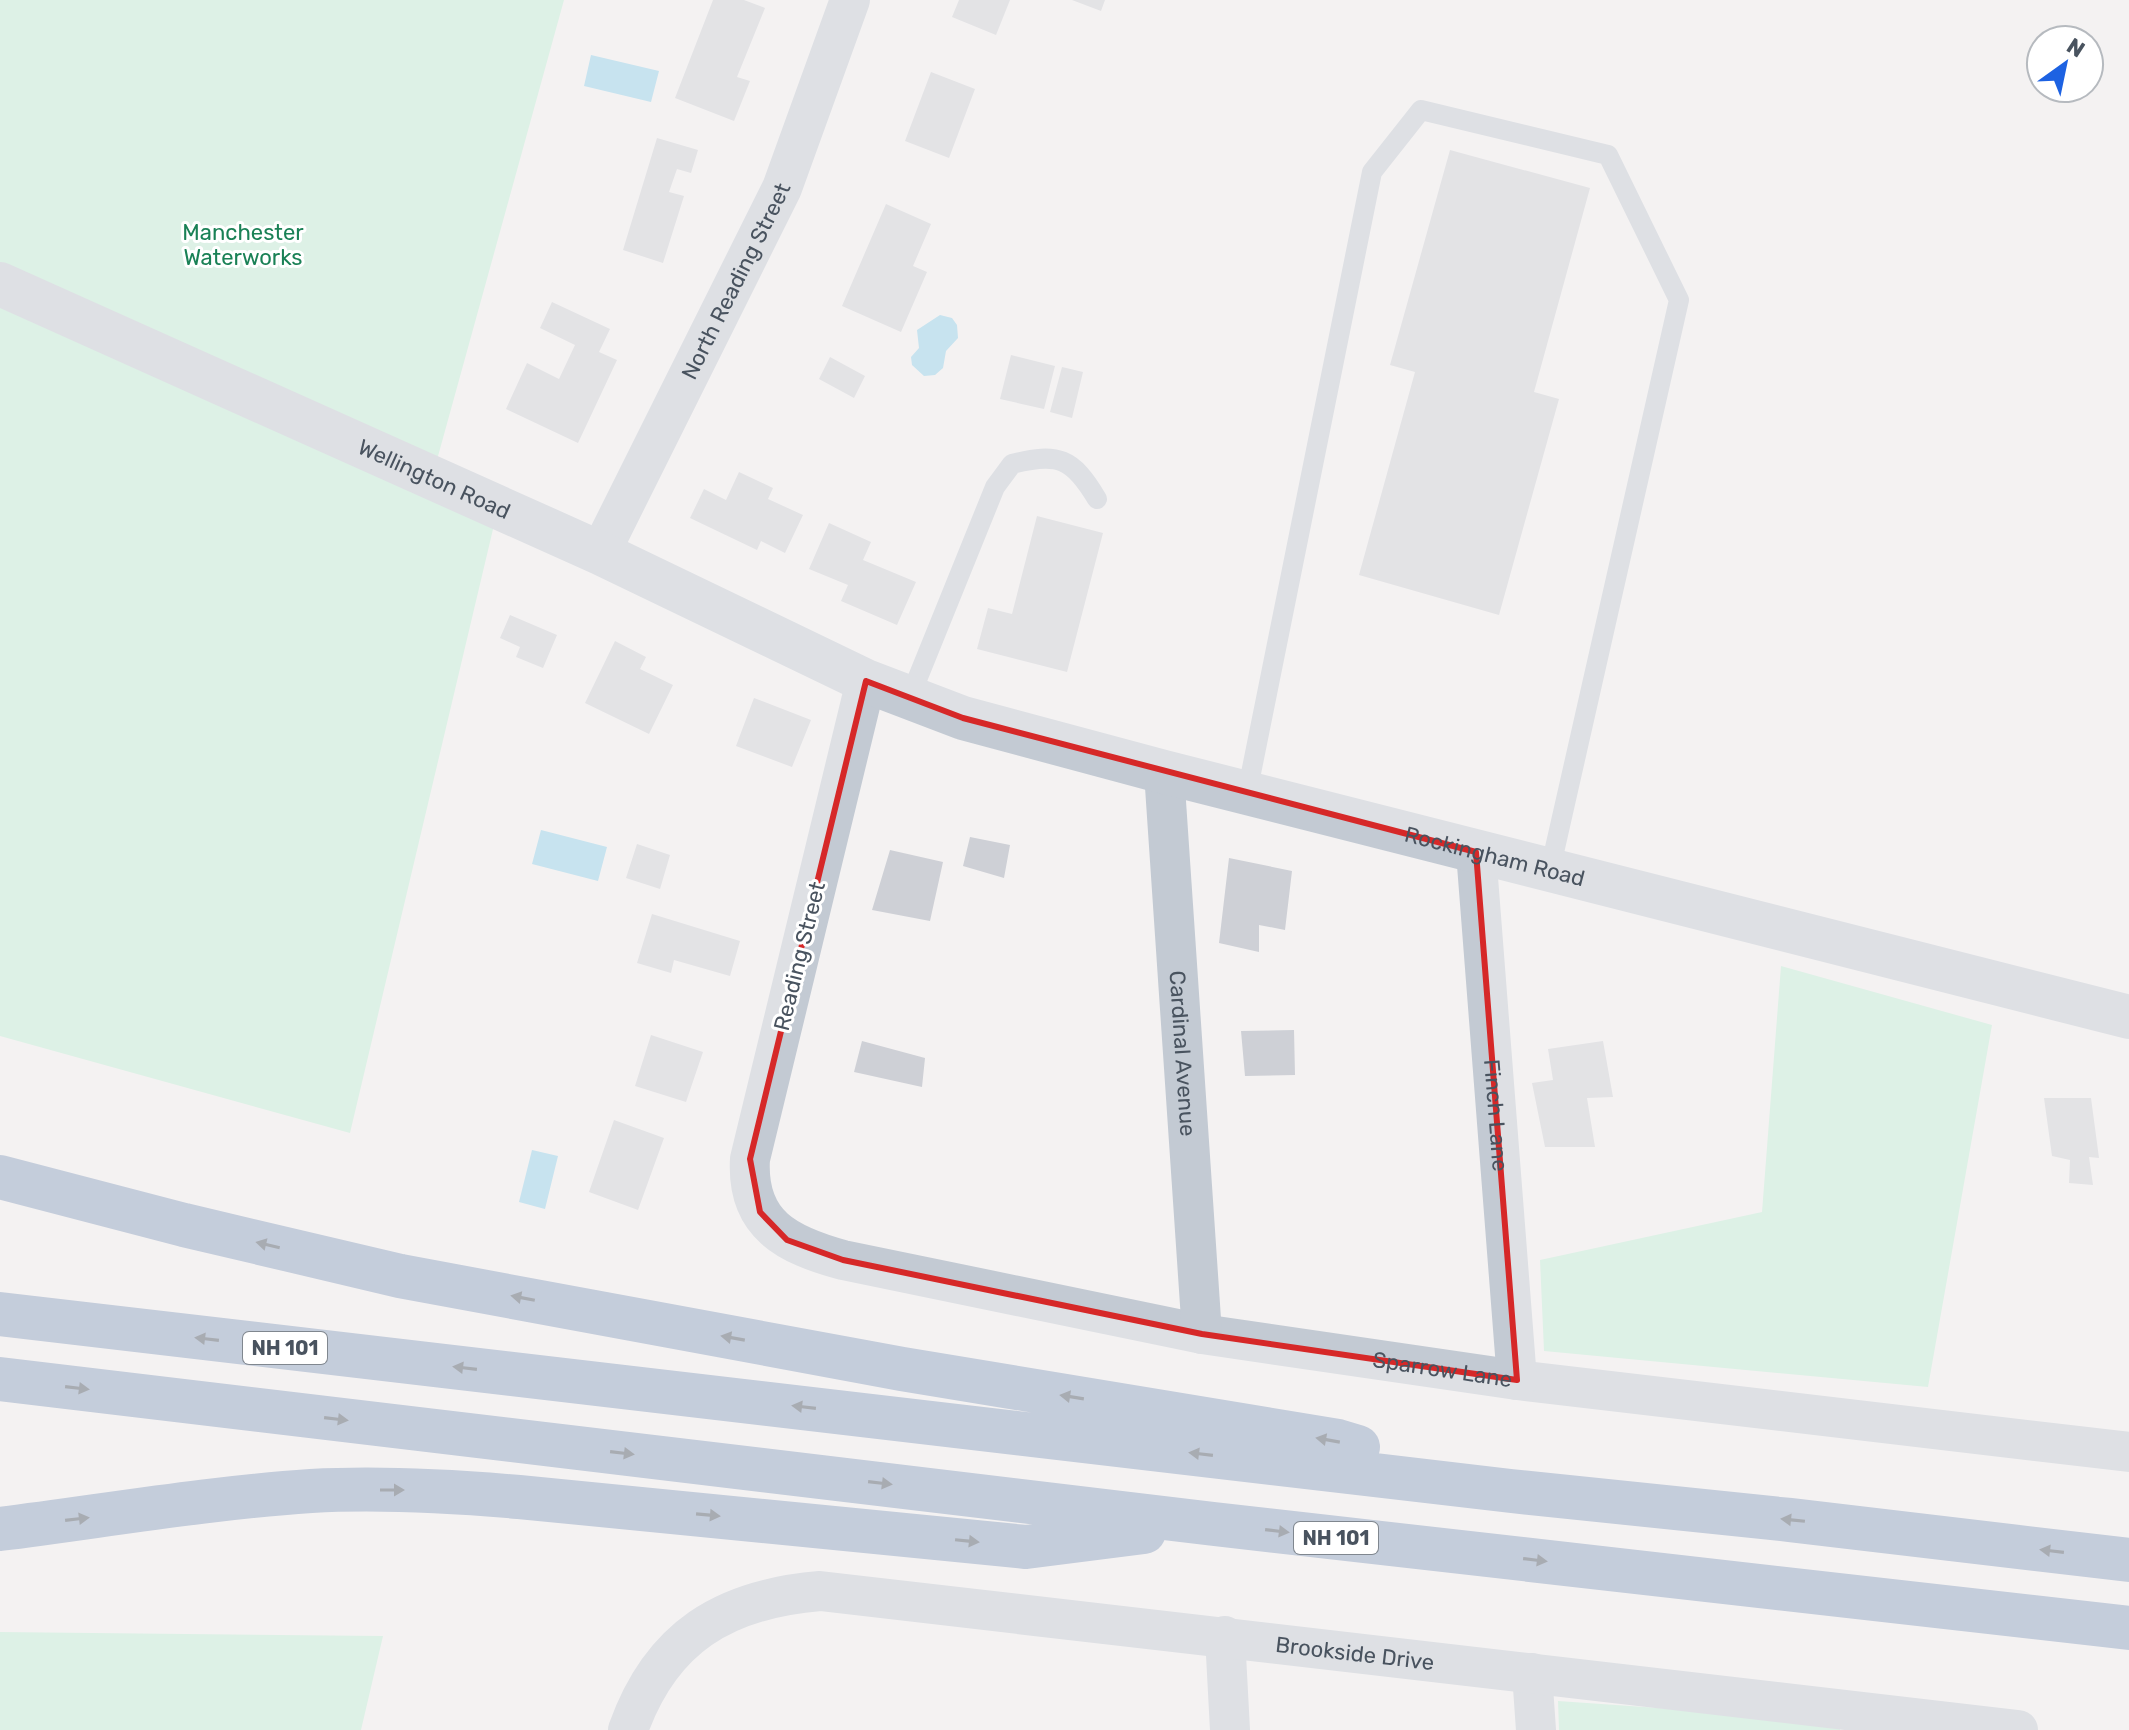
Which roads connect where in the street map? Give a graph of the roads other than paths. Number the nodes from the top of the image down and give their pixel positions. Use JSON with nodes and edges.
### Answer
{"nodes":[{"id":1,"x":850,"y":0,"type":"edge"},
{"id":2,"x":0,"y":284,"type":"edge"},
{"id":3,"x":1097,"y":499,"type":"dead end"},
{"id":4,"x":600,"y":553,"type":"junction"},
{"id":5,"x":866,"y":681,"type":"junction"},
{"id":6,"x":910,"y":697,"type":"junction"},
{"id":7,"x":1164,"y":772,"type":"junction"},
{"id":8,"x":1247,"y":793,"type":"junction"},
{"id":9,"x":1476,"y":852,"type":"junction"},
{"id":10,"x":1550,"y":870,"type":"junction"},
{"id":11,"x":2129,"y":1017,"type":"edge"},
{"id":12,"x":0,"y":1177,"type":"edge"},
{"id":13,"x":771,"y":1227,"type":"joint"},
{"id":14,"x":0,"y":1314,"type":"edge"},
{"id":15,"x":1202,"y":1334,"type":"junction"},
{"id":16,"x":0,"y":1379,"type":"edge"},
{"id":17,"x":1517,"y":1380,"type":"junction"},
{"id":18,"x":2129,"y":1452,"type":"edge"},
{"id":19,"x":1511,"y":1491,"type":"junction"},
{"id":20,"x":1214,"y":1524,"type":"junction"},
{"id":21,"x":0,"y":1529,"type":"edge"},
{"id":22,"x":2129,"y":1560,"type":"edge"},
{"id":23,"x":2129,"y":1628,"type":"edge"},
{"id":24,"x":1225,"y":1636,"type":"junction"},
{"id":25,"x":1532,"y":1673,"type":"junction"},
{"id":26,"x":628,"y":1730,"type":"edge"},
{"id":27,"x":1230,"y":1730,"type":"edge"},
{"id":28,"x":1536,"y":1730,"type":"edge"},
{"id":29,"x":2018,"y":1730,"type":"edge"}],
"edges":[{"from":1,"to":4,"type":"street","name":"North Reading Street"},
{"from":2,"to":4,"type":"street","name":"Wellington Road"},
{"from":3,"to":6,"type":"lane"},
{"from":4,"to":5,"type":"street","name":"Wellington Road"},
{"from":5,"to":6,"type":"street","name":"Rockingham Road"},
{"from":5,"to":13,"type":"street","name":"Reading Street"},
{"from":6,"to":7,"type":"street","name":"Rockingham Road"},
{"from":7,"to":8,"type":"street","name":"Rockingham Road"},
{"from":7,"to":15,"type":"street","name":"Cardinal Avenue"},
{"from":8,"to":9,"type":"street","name":"Rockingham Road"},
{"from":8,"to":10,"type":"lane"},
{"from":9,"to":10,"type":"street","name":"Rockingham Road"},
{"from":9,"to":17,"type":"street","name":"Finch Lane"},
{"from":10,"to":11,"type":"street","name":"Rockingham Road"},
{"from":19,"to":12,"type":"highway","one_way":true},
{"from":13,"to":15,"type":"street","name":"Sparrow Lane"},
{"from":19,"to":14,"type":"highway","number":"NH 101","one_way":true},
{"from":15,"to":17,"type":"street","name":"Sparrow Lane"},
{"from":16,"to":20,"type":"highway","number":"NH 101","one_way":true},
{"from":17,"to":18,"type":"street","name":"Sparrow Lane"},
{"from":22,"to":19,"type":"highway","number":"NH 101","one_way":true},
{"from":21,"to":20,"type":"highway","one_way":true},
{"from":20,"to":23,"type":"highway","number":"NH 101","one_way":true},
{"from":24,"to":25,"type":"street","name":"Brookside Drive"},
{"from":24,"to":26,"type":"street","name":"Brookside Drive"},
{"from":24,"to":27,"type":"street"},
{"from":25,"to":28,"type":"street"},
{"from":25,"to":29,"type":"street","name":"Brookside Drive"}]}
